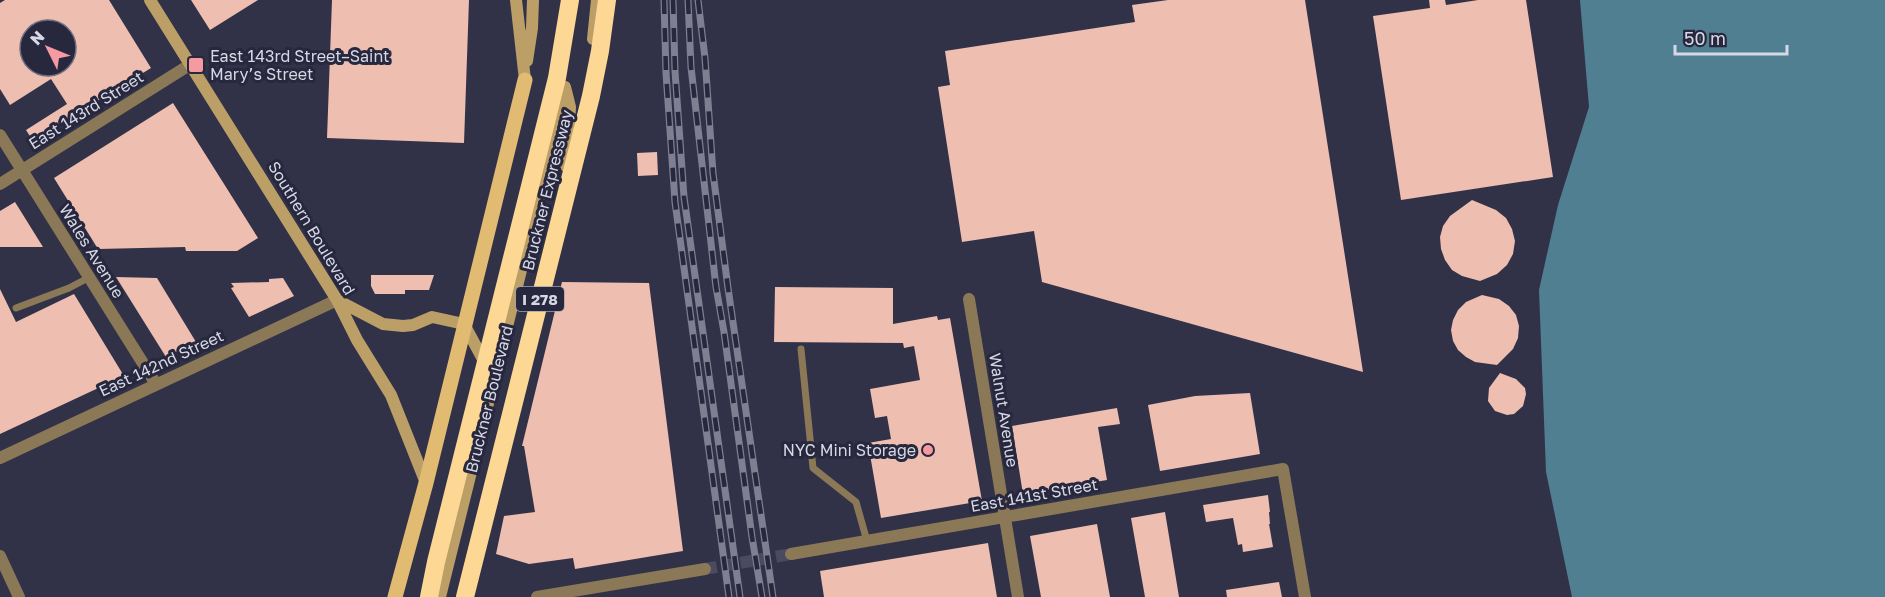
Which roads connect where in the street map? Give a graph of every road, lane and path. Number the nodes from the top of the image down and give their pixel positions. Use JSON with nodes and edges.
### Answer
{"nodes":[{"id":1,"x":150,"y":0,"type":"edge"},
{"id":2,"x":516,"y":0,"type":"edge"},
{"id":3,"x":533,"y":0,"type":"edge"},
{"id":4,"x":562,"y":0,"type":"edge"},
{"id":5,"x":570,"y":0,"type":"edge"},
{"id":6,"x":597,"y":0,"type":"edge"},
{"id":7,"x":607,"y":0,"type":"edge"},
{"id":8,"x":191,"y":64,"type":"junction"},
{"id":9,"x":562,"y":75,"type":"junction"},
{"id":10,"x":525,"y":80,"type":"junction"},
{"id":11,"x":0,"y":135,"type":"edge"},
{"id":12,"x":566,"y":166,"type":"junction"},
{"id":13,"x":21,"y":170,"type":"junction"},
{"id":14,"x":0,"y":184,"type":"edge"},
{"id":15,"x":90,"y":277,"type":"junction"},
{"id":16,"x":969,"y":299,"type":"dead end"},
{"id":17,"x":337,"y":300,"type":"junction"},
{"id":18,"x":16,"y":308,"type":"dead end"},
{"id":19,"x":464,"y":324,"type":"junction"},
{"id":20,"x":801,"y":349,"type":"dead end"},
{"id":21,"x":494,"y":381,"type":"junction"},
{"id":22,"x":156,"y":384,"type":"junction"},
{"id":23,"x":0,"y":458,"type":"edge"},
{"id":24,"x":426,"y":483,"type":"junction"},
{"id":25,"x":1004,"y":517,"type":"junction"},
{"id":26,"x":867,"y":541,"type":"junction"},
{"id":27,"x":791,"y":554,"type":"tunnel mouth"},
{"id":28,"x":0,"y":556,"type":"edge"},
{"id":29,"x":705,"y":569,"type":"tunnel mouth"},
{"id":30,"x":18,"y":597,"type":"edge"},
{"id":31,"x":395,"y":597,"type":"edge"},
{"id":32,"x":429,"y":597,"type":"edge"},
{"id":33,"x":440,"y":597,"type":"edge"},
{"id":34,"x":464,"y":597,"type":"edge"},
{"id":35,"x":537,"y":597,"type":"edge"},
{"id":36,"x":1018,"y":597,"type":"edge"},
{"id":37,"x":1305,"y":597,"type":"edge"}],
"edges":[{"from":1,"to":8,"type":"main road","name":"Southern Boulevard"},
{"from":2,"to":10,"type":"main road"},
{"from":3,"to":10,"type":"main road"},
{"from":4,"to":9,"type":"main road","name":"Bruckner Boulevard"},
{"from":5,"to":32,"type":"highway","name":"Bruckner Expressway","number":"I 278","bridge":true},
{"from":6,"to":12,"type":"main road","name":"Bruckner Boulevard"},
{"from":7,"to":34,"type":"highway","name":"Bruckner Expressway","number":"I 278"},
{"from":8,"to":13,"type":"street","name":"East 143rd Street"},
{"from":8,"to":17,"type":"main road","name":"Southern Boulevard"},
{"from":9,"to":12,"type":"main road"},
{"from":9,"to":21,"type":"main road","name":"Bruckner Boulevard"},
{"from":10,"to":19,"type":"main road"},
{"from":11,"to":13,"type":"street","name":"Wales Avenue"},
{"from":12,"to":34,"type":"main road","name":"Bruckner Boulevard"},
{"from":13,"to":14,"type":"street","name":"East 143rd Street"},
{"from":13,"to":15,"type":"street","name":"Wales Avenue"},
{"from":15,"to":18,"type":"lane"},
{"from":15,"to":22,"type":"street","name":"Wales Avenue"},
{"from":16,"to":25,"type":"street","name":"Walnut Avenue"},
{"from":17,"to":19,"type":"main road"},
{"from":17,"to":22,"type":"street","name":"East 142nd Street"},
{"from":17,"to":24,"type":"main road","name":"Southern Boulevard"},
{"from":19,"to":21,"type":"main road"},
{"from":19,"to":24,"type":"main road"},
{"from":20,"to":26,"type":"lane"},
{"from":21,"to":33,"type":"main road","name":"Bruckner Boulevard"},
{"from":22,"to":23,"type":"street","name":"East 142nd Street"},
{"from":24,"to":31,"type":"main road"},
{"from":25,"to":26,"type":"street","name":"East 141st Street"},
{"from":25,"to":36,"type":"street","name":"Walnut Avenue"},
{"from":25,"to":37,"type":"street","name":"East 141st Street"},
{"from":26,"to":27,"type":"street","name":"East 141st Street"},
{"from":28,"to":30,"type":"street"},
{"from":29,"to":35,"type":"street"}]}
